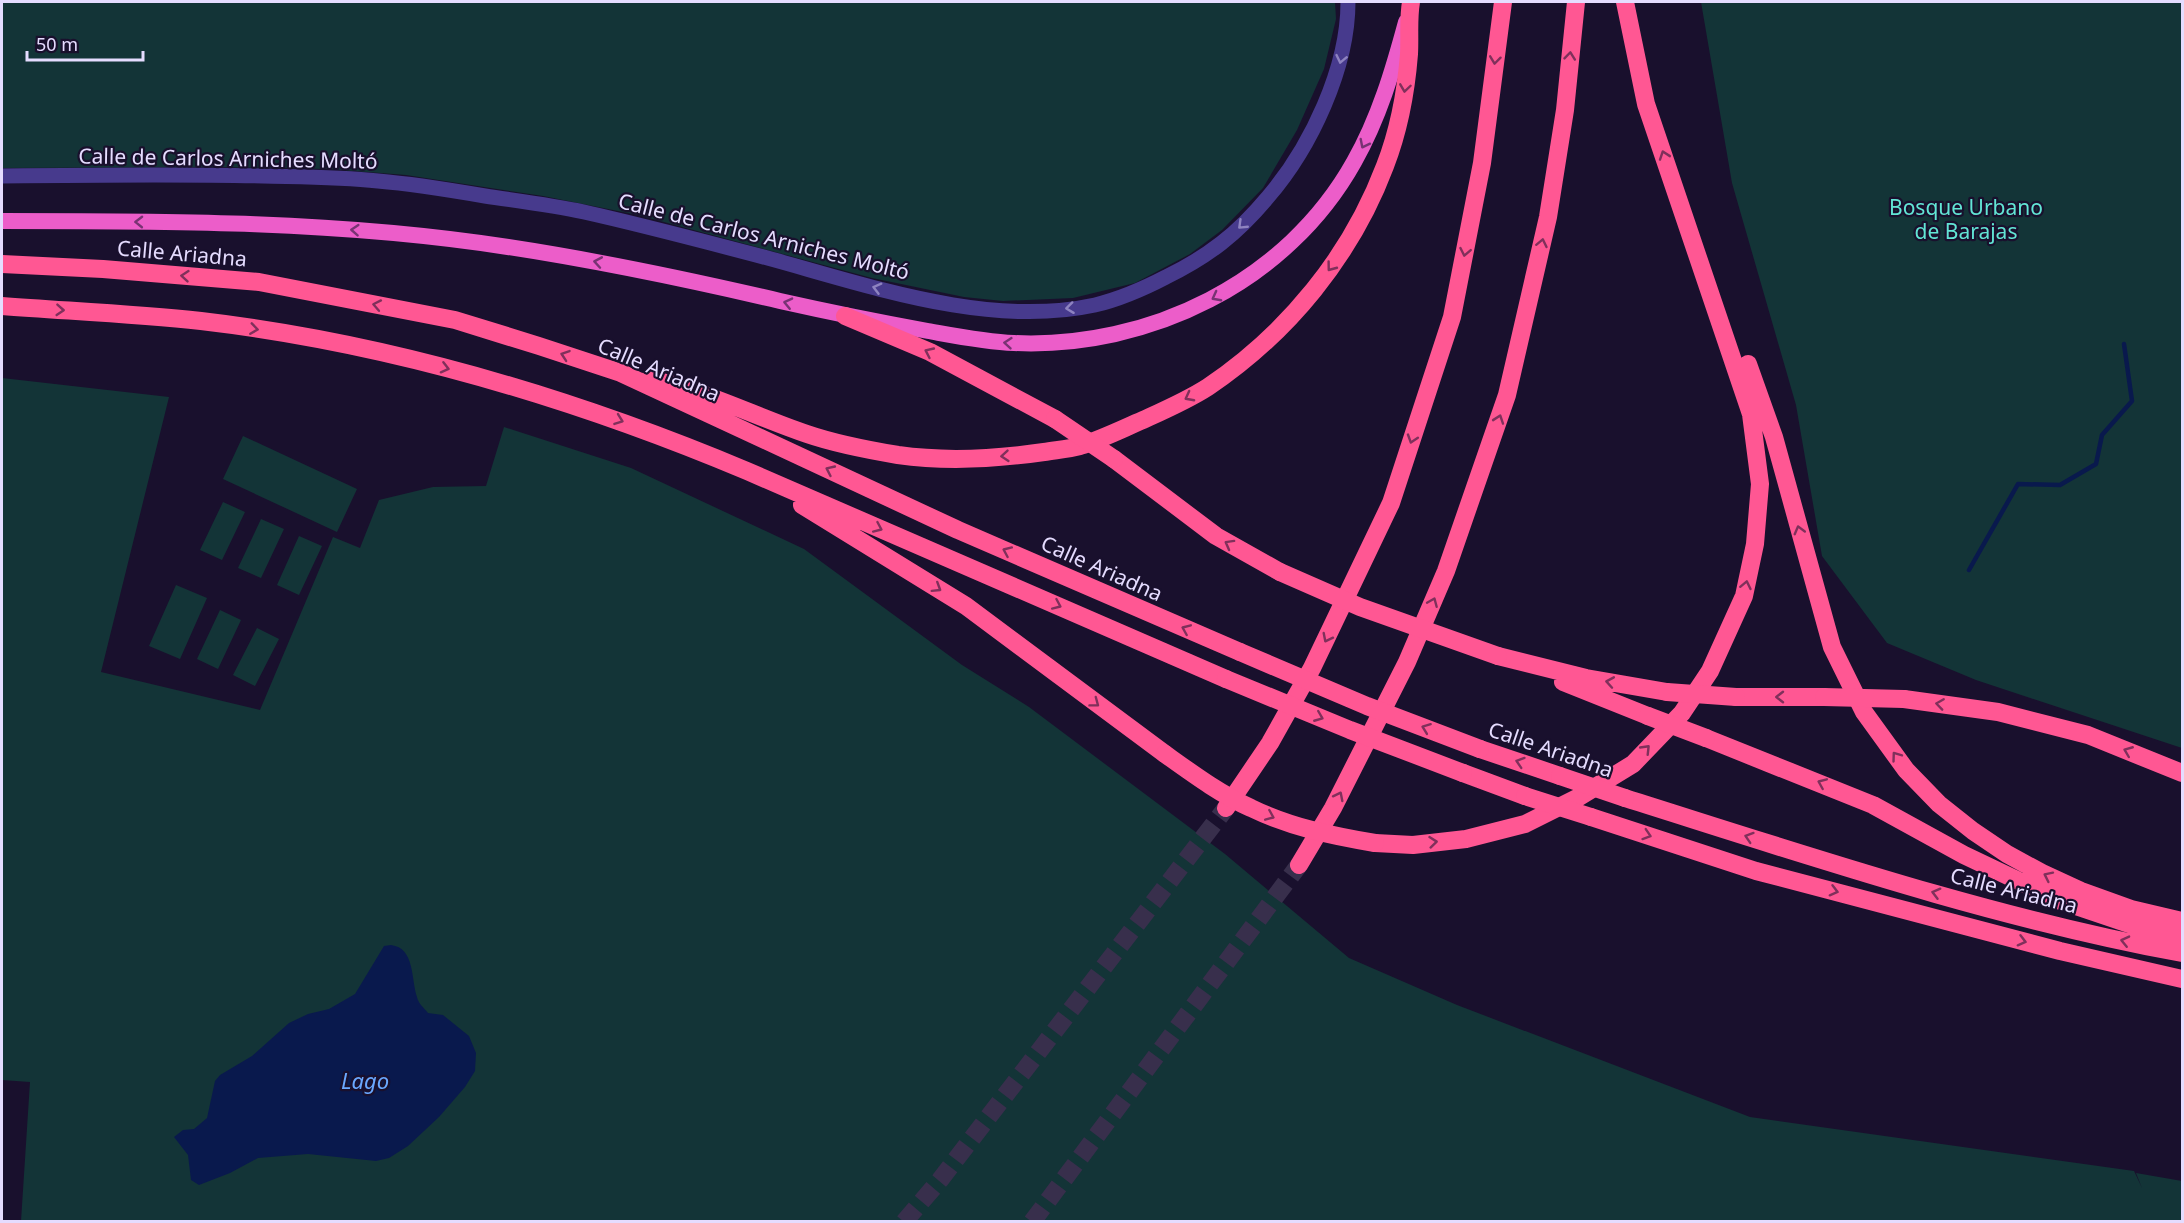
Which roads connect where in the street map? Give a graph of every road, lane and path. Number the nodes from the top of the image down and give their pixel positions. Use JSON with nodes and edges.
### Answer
{"nodes":[{"id":1,"x":1348,"y":2,"type":"edge"},
{"id":2,"x":1503,"y":2,"type":"edge"},
{"id":3,"x":1576,"y":2,"type":"edge"},
{"id":4,"x":1625,"y":2,"type":"edge"},
{"id":5,"x":1410,"y":5,"type":"edge"},
{"id":6,"x":2,"y":176,"type":"edge"},
{"id":7,"x":2,"y":210,"type":"edge"},
{"id":8,"x":1683,"y":210,"type":"junction"},
{"id":9,"x":2,"y":221,"type":"edge"},
{"id":10,"x":80,"y":221,"type":"junction"},
{"id":11,"x":2,"y":264,"type":"edge"},
{"id":12,"x":2,"y":306,"type":"edge"},
{"id":13,"x":845,"y":316,"type":"junction"},
{"id":14,"x":621,"y":374,"type":"junction"},
{"id":15,"x":747,"y":471,"type":"junction"},
{"id":16,"x":1498,"y":656,"type":"junction"},
{"id":17,"x":2182,"y":773,"type":"edge"},
{"id":18,"x":1226,"y":808,"type":"tunnel mouth"},
{"id":19,"x":1299,"y":865,"type":"tunnel mouth"},
{"id":20,"x":2182,"y":921,"type":"edge"},
{"id":21,"x":2182,"y":938,"type":"edge"},
{"id":22,"x":2182,"y":953,"type":"edge"},
{"id":23,"x":2182,"y":979,"type":"edge"}],
"edges":[{"from":1,"to":6,"type":"street","name":"Calle de Carlos Arniches Moltó","one_way":true},
{"from":2,"to":18,"type":"highway","one_way":true},
{"from":19,"to":3,"type":"highway","one_way":true},
{"from":8,"to":4,"type":"highway","one_way":true},
{"from":5,"to":13,"type":"highway","one_way":true},
{"from":5,"to":14,"type":"highway","one_way":true},
{"from":7,"to":10,"type":"highway"},
{"from":15,"to":8,"type":"highway","one_way":true,"bridge":true},
{"from":20,"to":8,"type":"highway","one_way":true},
{"from":9,"to":10,"type":"highway"},
{"from":13,"to":10,"type":"highway","one_way":true},
{"from":14,"to":11,"type":"highway","name":"Calle Ariadna","one_way":true},
{"from":12,"to":15,"type":"highway","one_way":true},
{"from":16,"to":13,"type":"highway","one_way":true,"bridge":true},
{"from":22,"to":14,"type":"highway","name":"Calle Ariadna","one_way":true,"bridge":true},
{"from":15,"to":23,"type":"highway","one_way":true,"bridge":true},
{"from":17,"to":16,"type":"highway","one_way":true,"bridge":true},
{"from":21,"to":16,"type":"highway","one_way":true,"bridge":true}]}
